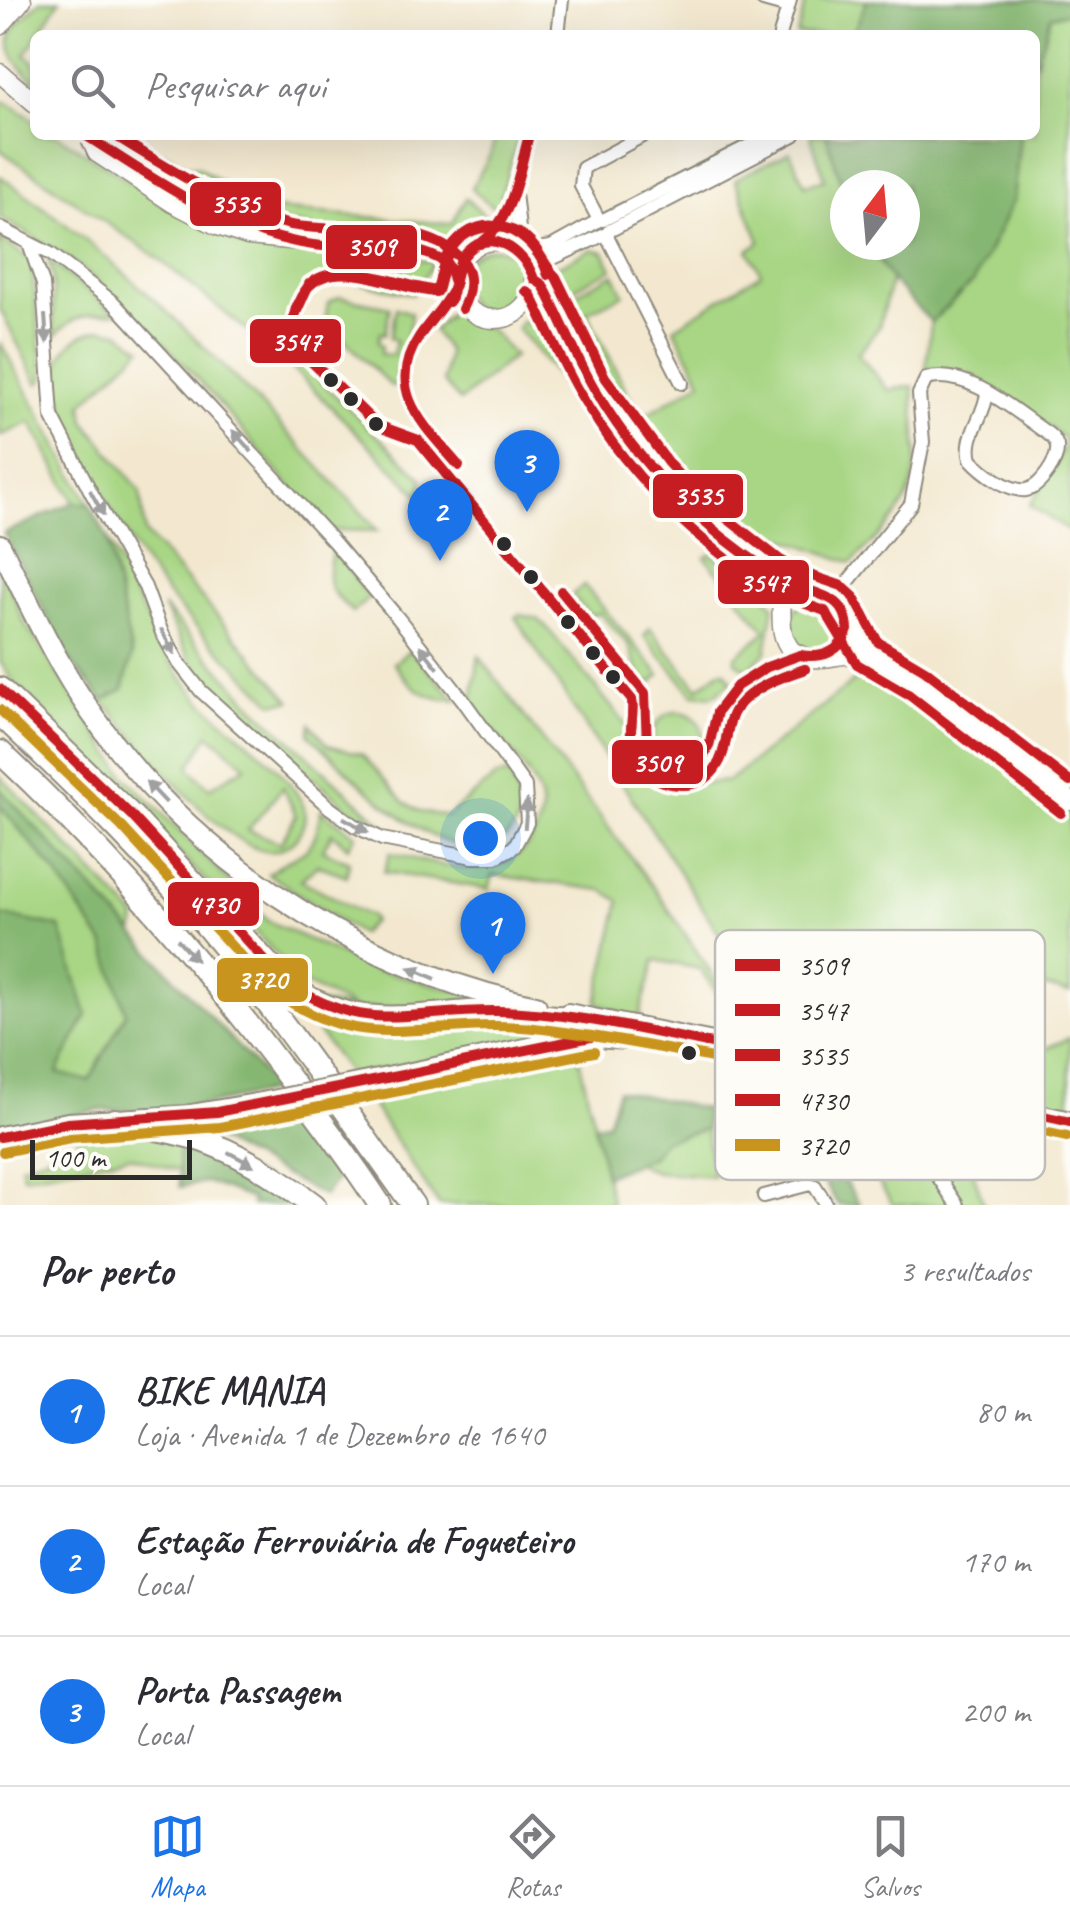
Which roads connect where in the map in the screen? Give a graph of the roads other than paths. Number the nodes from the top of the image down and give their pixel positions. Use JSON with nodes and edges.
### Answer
{"nodes":[{"id":1,"x":22,"y":0,"type":"edge"},
{"id":2,"x":562,"y":0,"type":"edge"},
{"id":3,"x":763,"y":0,"type":"edge"},
{"id":4,"x":789,"y":3,"type":"edge"},
{"id":5,"x":0,"y":26,"type":"edge"},
{"id":6,"x":559,"y":30,"type":"edge"},
{"id":7,"x":781,"y":30,"type":"edge"},
{"id":8,"x":0,"y":73,"type":"edge"},
{"id":9,"x":0,"y":91,"type":"edge"},
{"id":10,"x":30,"y":99,"type":"edge"},
{"id":11,"x":528,"y":140,"type":"edge"},
{"id":12,"x":635,"y":140,"type":"edge"},
{"id":13,"x":761,"y":140,"type":"edge"},
{"id":14,"x":786,"y":140,"type":"edge"},
{"id":15,"x":95,"y":143,"type":"edge"},
{"id":16,"x":515,"y":185,"type":"junction"},
{"id":17,"x":603,"y":227,"type":"junction"},
{"id":18,"x":0,"y":228,"type":"edge"},
{"id":19,"x":29,"y":244,"type":"junction"},
{"id":20,"x":475,"y":247,"type":"junction"},
{"id":21,"x":417,"y":250,"type":"junction"},
{"id":22,"x":519,"y":250,"type":"junction"},
{"id":23,"x":534,"y":277,"type":"junction"},
{"id":24,"x":456,"y":279,"type":"junction"},
{"id":25,"x":524,"y":307,"type":"junction"},
{"id":26,"x":562,"y":326,"type":"junction"},
{"id":27,"x":682,"y":383,"type":"dead end"},
{"id":28,"x":987,"y":393,"type":"junction"},
{"id":29,"x":0,"y":546,"type":"edge"},
{"id":30,"x":770,"y":572,"type":"junction"},
{"id":31,"x":834,"y":602,"type":"junction"},
{"id":32,"x":782,"y":618,"type":"junction"},
{"id":33,"x":867,"y":653,"type":"junction"},
{"id":34,"x":826,"y":657,"type":"junction"},
{"id":35,"x":0,"y":678,"type":"edge"},
{"id":36,"x":0,"y":689,"type":"edge"},
{"id":37,"x":0,"y":714,"type":"edge"},
{"id":38,"x":36,"y":720,"type":"junction"},
{"id":39,"x":0,"y":752,"type":"edge"},
{"id":40,"x":1070,"y":801,"type":"edge"},
{"id":41,"x":238,"y":934,"type":"junction"},
{"id":42,"x":583,"y":1018,"type":"junction"},
{"id":43,"x":292,"y":1035,"type":"junction"},
{"id":44,"x":715,"y":1049,"type":"edge"},
{"id":45,"x":715,"y":1051,"type":"edge"},
{"id":46,"x":1045,"y":1117,"type":"edge"},
{"id":47,"x":115,"y":1120,"type":"junction"},
{"id":48,"x":1070,"y":1122,"type":"edge"},
{"id":49,"x":1045,"y":1128,"type":"edge"},
{"id":50,"x":1070,"y":1134,"type":"edge"},
{"id":51,"x":0,"y":1138,"type":"edge"},
{"id":52,"x":939,"y":1180,"type":"edge"},
{"id":53,"x":764,"y":1196,"type":"dead end"},
{"id":54,"x":314,"y":1205,"type":"edge"},
{"id":55,"x":380,"y":1205,"type":"edge"},
{"id":56,"x":413,"y":1205,"type":"edge"},
{"id":57,"x":827,"y":1205,"type":"edge"},
{"id":58,"x":957,"y":1205,"type":"edge"}],
"edges":[{"from":1,"to":5,"type":"main road"},
{"from":2,"to":6,"type":"street"},
{"from":3,"to":4,"type":"street"},
{"from":4,"to":7,"type":"street"},
{"from":8,"to":10,"type":"main road"},
{"from":9,"to":10,"type":"main road"},
{"from":11,"to":16,"type":"street"},
{"from":12,"to":17,"type":"street"},
{"from":13,"to":17,"type":"street"},
{"from":14,"to":17,"type":"street"},
{"from":15,"to":21,"type":"main road"},
{"from":16,"to":20,"type":"street"},
{"from":16,"to":22,"type":"street"},
{"from":17,"to":22,"type":"street"},
{"from":17,"to":23,"type":"street"},
{"from":17,"to":27,"type":"street"},
{"from":18,"to":19,"type":"street"},
{"from":19,"to":19,"type":"street","one_way":true},
{"from":20,"to":21,"type":"main road"},
{"from":20,"to":22,"type":"main road"},
{"from":20,"to":24,"type":"main road"},
{"from":21,"to":24,"type":"main road"},
{"from":22,"to":23,"type":"main road"},
{"from":23,"to":25,"type":"main road"},
{"from":23,"to":26,"type":"main road"},
{"from":24,"to":25,"type":"main road"},
{"from":25,"to":26,"type":"main road"},
{"from":26,"to":30,"type":"main road"},
{"from":28,"to":28,"type":"street"},
{"from":28,"to":31,"type":"street"},
{"from":42,"to":29,"type":"main road","one_way":true},
{"from":30,"to":31,"type":"main road"},
{"from":30,"to":32,"type":"main road"},
{"from":31,"to":32,"type":"main road"},
{"from":31,"to":33,"type":"main road"},
{"from":31,"to":34,"type":"main road"},
{"from":32,"to":34,"type":"main road"},
{"from":33,"to":34,"type":"main road"},
{"from":33,"to":40,"type":"main road"},
{"from":35,"to":38,"type":"main road"},
{"from":36,"to":38,"type":"highway"},
{"from":37,"to":43,"type":"highway"},
{"from":38,"to":41,"type":"highway"},
{"from":39,"to":55,"type":"highway","one_way":true},
{"from":41,"to":42,"type":"highway"},
{"from":41,"to":43,"type":"highway"},
{"from":42,"to":44,"type":"main road"},
{"from":43,"to":56,"type":"highway"},
{"from":45,"to":47,"type":"main road","bridge":true},
{"from":46,"to":48,"type":"main road"},
{"from":47,"to":51,"type":"main road"},
{"from":47,"to":54,"type":"highway","one_way":true},
{"from":49,"to":50,"type":"main road"},
{"from":52,"to":58,"type":"street"},
{"from":53,"to":57,"type":"street"}]}
